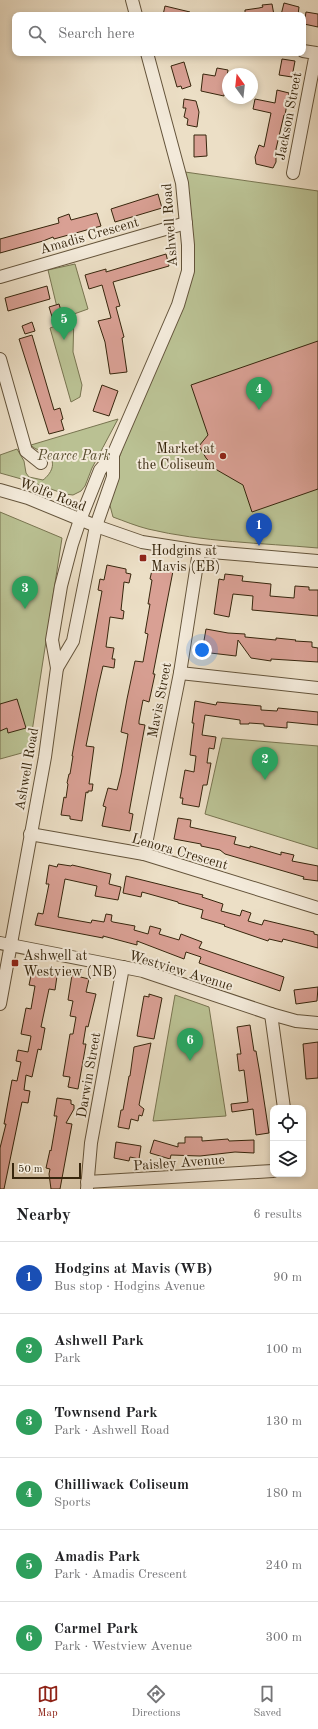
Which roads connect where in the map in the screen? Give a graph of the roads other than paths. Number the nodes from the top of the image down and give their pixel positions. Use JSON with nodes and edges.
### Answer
{"nodes":[{"id":1,"x":132,"y":0,"type":"edge"},
{"id":2,"x":135,"y":12,"type":"edge"},
{"id":3,"x":306,"y":51,"type":"edge"},
{"id":4,"x":148,"y":56,"type":"edge"},
{"id":5,"x":292,"y":174,"type":"dead end"},
{"id":6,"x":186,"y":223,"type":"junction"},
{"id":7,"x":0,"y":277,"type":"edge"},
{"id":8,"x":0,"y":359,"type":"edge"},
{"id":9,"x":113,"y":455,"type":"junction"},
{"id":10,"x":41,"y":463,"type":"dead end"},
{"id":11,"x":0,"y":490,"type":"edge"},
{"id":12,"x":80,"y":520,"type":"junction"},
{"id":13,"x":96,"y":526,"type":"junction"},
{"id":14,"x":199,"y":551,"type":"junction"},
{"id":15,"x":318,"y":561,"type":"edge"},
{"id":16,"x":57,"y":668,"type":"junction"},
{"id":17,"x":180,"y":673,"type":"junction"},
{"id":18,"x":318,"y":688,"type":"edge"},
{"id":19,"x":30,"y":834,"type":"junction"},
{"id":20,"x":144,"y":854,"type":"junction"},
{"id":21,"x":318,"y":908,"type":"edge"},
{"id":22,"x":5,"y":944,"type":"edge"},
{"id":23,"x":123,"y":967,"type":"junction"},
{"id":24,"x":0,"y":1004,"type":"edge"},
{"id":25,"x":271,"y":1014,"type":"junction"},
{"id":26,"x":318,"y":1023,"type":"edge"},
{"id":27,"x":284,"y":1105,"type":"edge"},
{"id":28,"x":270,"y":1171,"type":"edge"},
{"id":29,"x":87,"y":1186,"type":"edge"}],
"edges":[{"from":1,"to":2,"type":"street"},
{"from":3,"to":5,"type":"street","name":"Jackson Street"},
{"from":4,"to":6,"type":"street","name":"Ashwell Road"},
{"from":6,"to":7,"type":"street","name":"Amadis Crescent"},
{"from":6,"to":9,"type":"street","name":"Ashwell Road"},
{"from":8,"to":10,"type":"street"},
{"from":9,"to":12,"type":"street","name":"Ashwell Road"},
{"from":9,"to":13,"type":"street","name":"Ashwell Road"},
{"from":11,"to":12,"type":"street","name":"Wolfe Road"},
{"from":12,"to":13,"type":"street","name":"Wolfe Road"},
{"from":12,"to":16,"type":"street","name":"Ashwell Road"},
{"from":13,"to":14,"type":"street","name":"Wolfe Road"},
{"from":13,"to":16,"type":"street","name":"Ashwell Road"},
{"from":14,"to":15,"type":"street","name":"Wolfe Road"},
{"from":14,"to":17,"type":"street","name":"Mavis Street"},
{"from":16,"to":19,"type":"street","name":"Ashwell Road"},
{"from":17,"to":18,"type":"street"},
{"from":17,"to":20,"type":"street","name":"Mavis Street"},
{"from":19,"to":20,"type":"street","name":"Lenora Crescent"},
{"from":19,"to":22,"type":"street","name":"Ashwell Road"},
{"from":20,"to":21,"type":"street","name":"Lenora Crescent"},
{"from":22,"to":23,"type":"street","name":"Westview Avenue"},
{"from":22,"to":24,"type":"street","name":"Ashwell Road"},
{"from":23,"to":25,"type":"street","name":"Westview Avenue"},
{"from":23,"to":29,"type":"street","name":"Darwin Street"},
{"from":25,"to":26,"type":"street","name":"Westview Avenue"},
{"from":25,"to":27,"type":"street"},
{"from":28,"to":29,"type":"street","name":"Paisley Avenue"}]}
